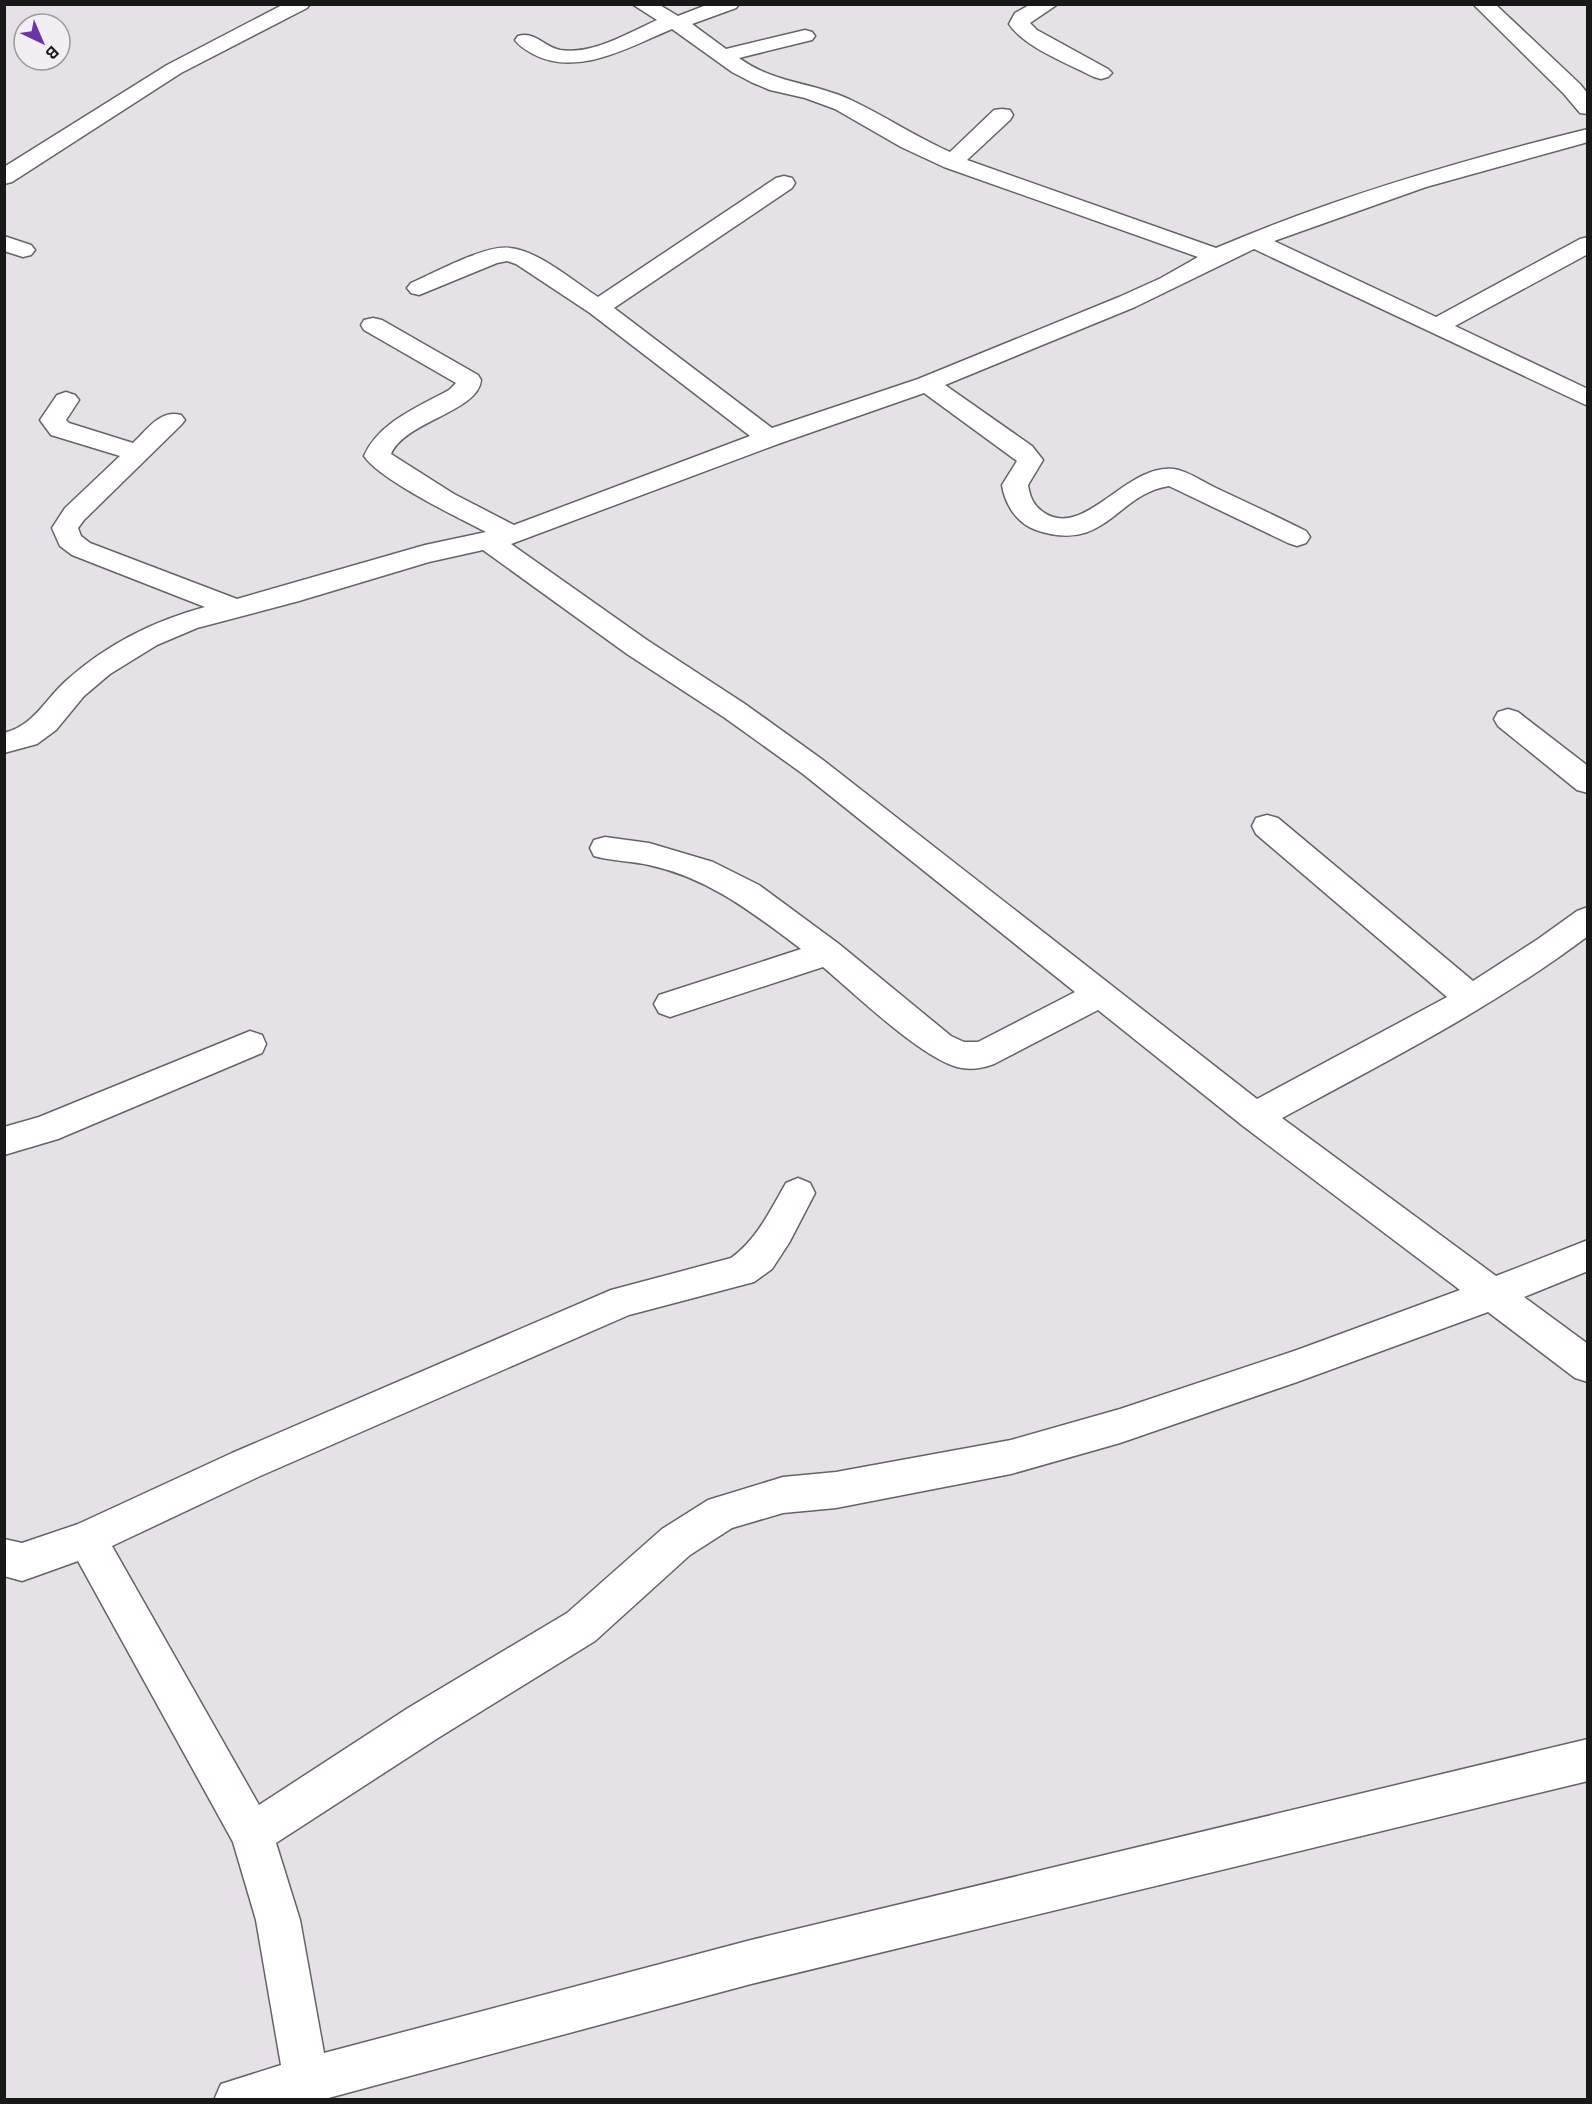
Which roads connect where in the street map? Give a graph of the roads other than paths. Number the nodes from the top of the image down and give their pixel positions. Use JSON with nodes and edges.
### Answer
{"nodes":[{"id":1,"x":300,"y":4,"type":"edge"},
{"id":2,"x":642,"y":4,"type":"edge"},
{"id":3,"x":729,"y":4,"type":"edge"},
{"id":4,"x":1047,"y":4,"type":"edge"},
{"id":5,"x":1484,"y":4,"type":"edge"},
{"id":6,"x":675,"y":22,"type":"junction"},
{"id":7,"x":805,"y":36,"type":"dead end"},
{"id":8,"x":525,"y":40,"type":"dead end"},
{"id":9,"x":722,"y":56,"type":"junction"},
{"id":10,"x":1101,"y":73,"type":"dead end"},
{"id":11,"x":1587,"y":108,"type":"edge"},
{"id":12,"x":1002,"y":116,"type":"dead end"},
{"id":13,"x":1587,"y":135,"type":"edge"},
{"id":14,"x":952,"y":162,"type":"junction"},
{"id":15,"x":4,"y":177,"type":"edge"},
{"id":16,"x":784,"y":183,"type":"dead end"},
{"id":17,"x":1254,"y":240,"type":"junction"},
{"id":18,"x":1587,"y":244,"type":"edge"},
{"id":19,"x":1217,"y":256,"type":"junction"},
{"id":20,"x":419,"y":288,"type":"dead end"},
{"id":21,"x":598,"y":308,"type":"junction"},
{"id":22,"x":374,"y":325,"type":"dead end"},
{"id":23,"x":1438,"y":326,"type":"junction"},
{"id":24,"x":927,"y":384,"type":"junction"},
{"id":25,"x":1587,"y":399,"type":"edge"},
{"id":26,"x":66,"y":400,"type":"dead end"},
{"id":27,"x":172,"y":420,"type":"dead end"},
{"id":28,"x":769,"y":438,"type":"junction"},
{"id":29,"x":138,"y":453,"type":"junction"},
{"id":30,"x":1297,"y":537,"type":"dead end"},
{"id":31,"x":501,"y":538,"type":"junction"},
{"id":32,"x":235,"y":609,"type":"junction"},
{"id":33,"x":1508,"y":719,"type":"dead end"},
{"id":34,"x":4,"y":742,"type":"edge"},
{"id":35,"x":1587,"y":782,"type":"edge"},
{"id":36,"x":1267,"y":826,"type":"dead end"},
{"id":37,"x":605,"y":848,"type":"dead end"},
{"id":38,"x":1587,"y":919,"type":"edge"},
{"id":39,"x":828,"y":953,"type":"junction"},
{"id":40,"x":1101,"y":993,"type":"junction"},
{"id":41,"x":1472,"y":999,"type":"junction"},
{"id":42,"x":670,"y":1004,"type":"dead end"},
{"id":43,"x":250,"y":1044,"type":"dead end"},
{"id":44,"x":1256,"y":1116,"type":"junction"},
{"id":45,"x":4,"y":1141,"type":"edge"},
{"id":46,"x":798,"y":1193,"type":"dead end"},
{"id":47,"x":1587,"y":1255,"type":"edge"},
{"id":48,"x":1493,"y":1294,"type":"junction"},
{"id":49,"x":1587,"y":1366,"type":"edge"},
{"id":50,"x":87,"y":1539,"type":"junction"},
{"id":51,"x":4,"y":1557,"type":"edge"},
{"id":52,"x":1587,"y":1760,"type":"edge"},
{"id":53,"x":252,"y":1834,"type":"junction"},
{"id":54,"x":306,"y":2081,"type":"junction"},
{"id":55,"x":237,"y":2100,"type":"edge"}],
"edges":[{"from":1,"to":15,"type":"street"},
{"from":2,"to":6,"type":"street"},
{"from":3,"to":6,"type":"street"},
{"from":4,"to":10,"type":"street"},
{"from":5,"to":11,"type":"street"},
{"from":6,"to":8,"type":"street"},
{"from":6,"to":9,"type":"street"},
{"from":7,"to":9,"type":"street"},
{"from":9,"to":14,"type":"street"},
{"from":12,"to":14,"type":"street"},
{"from":13,"to":17,"type":"street"},
{"from":14,"to":19,"type":"street"},
{"from":16,"to":21,"type":"street"},
{"from":17,"to":19,"type":"street"},
{"from":17,"to":23,"type":"street"},
{"from":18,"to":23,"type":"street"},
{"from":19,"to":24,"type":"street"},
{"from":20,"to":21,"type":"street"},
{"from":21,"to":28,"type":"street"},
{"from":22,"to":31,"type":"street"},
{"from":23,"to":25,"type":"street"},
{"from":24,"to":28,"type":"street"},
{"from":24,"to":30,"type":"street"},
{"from":26,"to":29,"type":"street"},
{"from":27,"to":29,"type":"street"},
{"from":28,"to":31,"type":"street"},
{"from":29,"to":32,"type":"street"},
{"from":31,"to":32,"type":"street"},
{"from":31,"to":40,"type":"street"},
{"from":32,"to":34,"type":"street"},
{"from":33,"to":35,"type":"street"},
{"from":36,"to":41,"type":"street"},
{"from":37,"to":39,"type":"street"},
{"from":38,"to":41,"type":"street"},
{"from":39,"to":40,"type":"street"},
{"from":39,"to":42,"type":"street"},
{"from":40,"to":44,"type":"street"},
{"from":41,"to":44,"type":"street"},
{"from":43,"to":45,"type":"street"},
{"from":44,"to":48,"type":"street"},
{"from":46,"to":50,"type":"street"},
{"from":47,"to":48,"type":"street"},
{"from":48,"to":49,"type":"street"},
{"from":48,"to":53,"type":"street"},
{"from":50,"to":51,"type":"street"},
{"from":50,"to":53,"type":"street"},
{"from":52,"to":54,"type":"street"},
{"from":53,"to":54,"type":"street"},
{"from":54,"to":55,"type":"street"}]}
